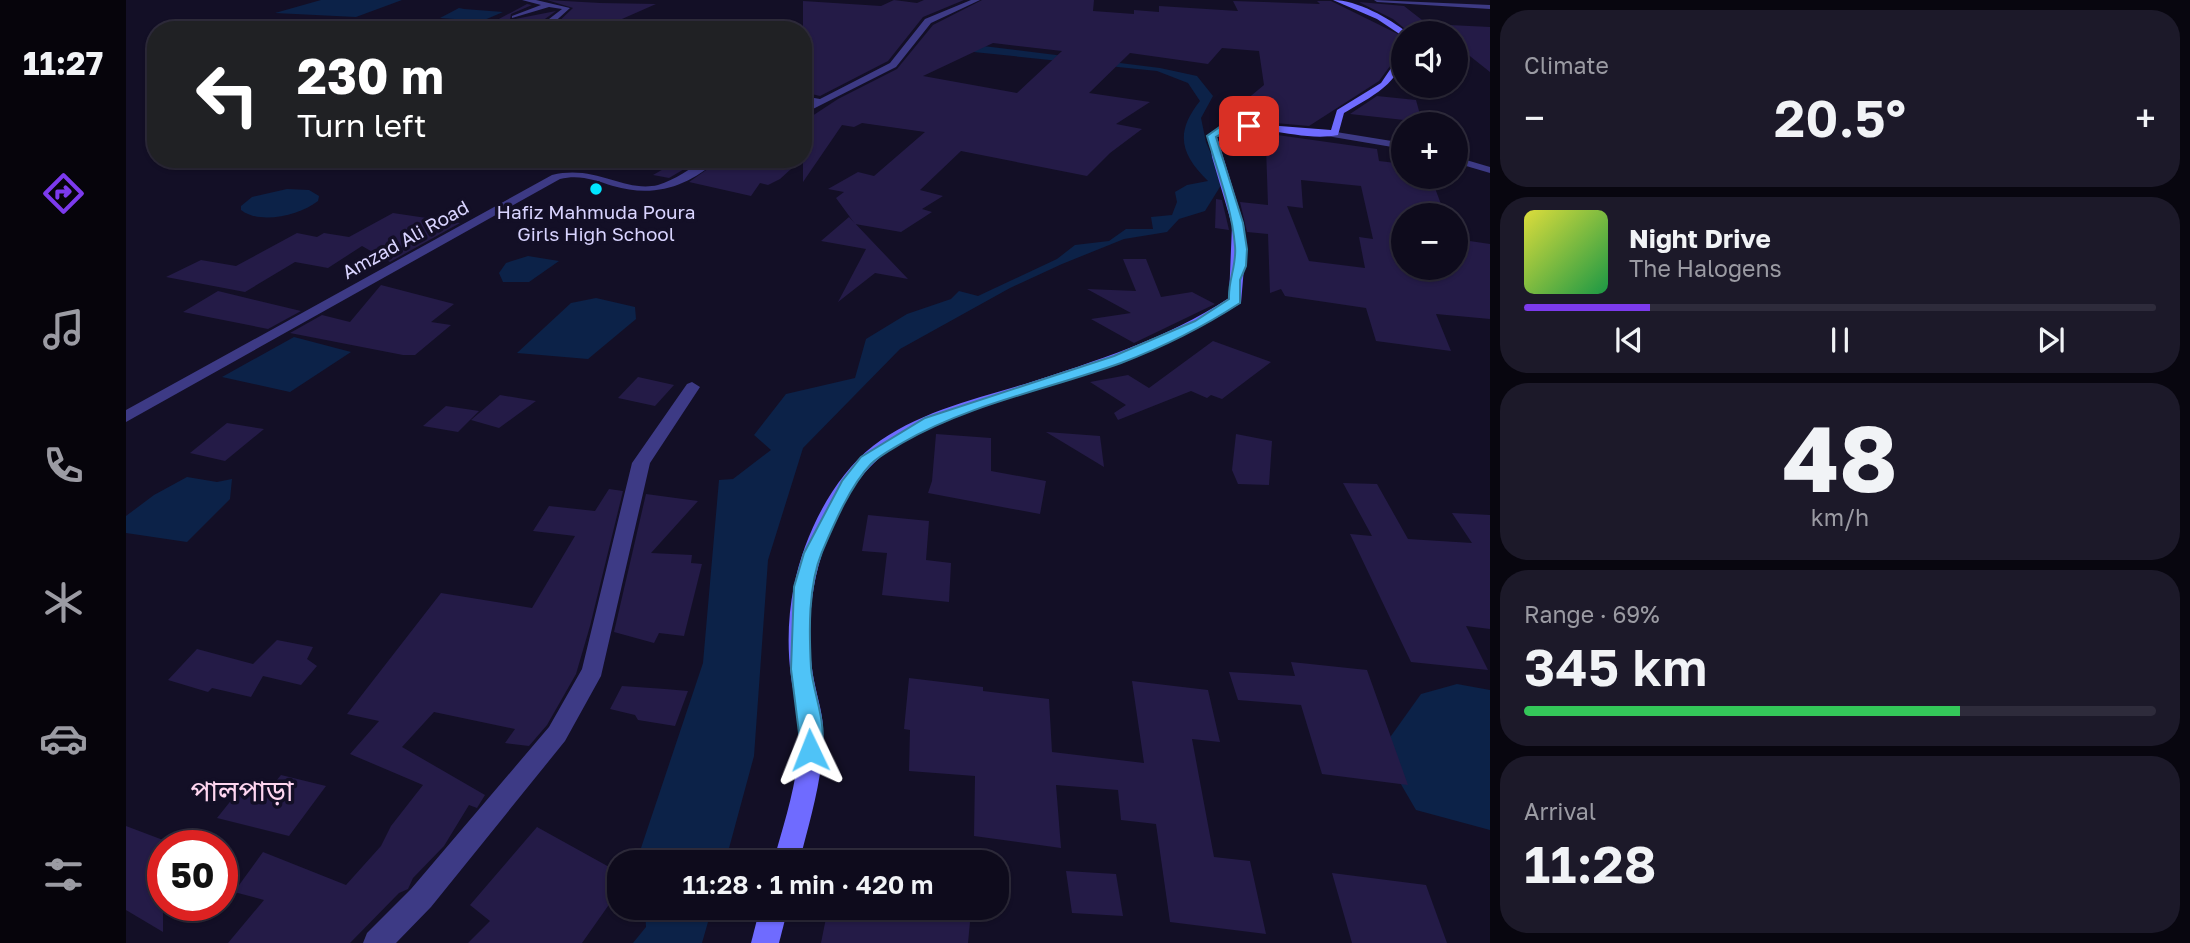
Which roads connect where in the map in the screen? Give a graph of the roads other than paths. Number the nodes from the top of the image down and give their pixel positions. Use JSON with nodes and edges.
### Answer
{"nodes":[{"id":1,"x":524,"y":0,"type":"edge"},
{"id":2,"x":977,"y":0,"type":"edge"},
{"id":3,"x":1336,"y":0,"type":"edge"},
{"id":4,"x":1377,"y":0,"type":"edge"},
{"id":5,"x":549,"y":5,"type":"junction"},
{"id":6,"x":1490,"y":7,"type":"edge"},
{"id":7,"x":514,"y":17,"type":"dead end"},
{"id":8,"x":552,"y":21,"type":"edge"},
{"id":9,"x":1391,"y":25,"type":"edge"},
{"id":10,"x":1391,"y":73,"type":"edge"},
{"id":11,"x":812,"y":100,"type":"edge"},
{"id":12,"x":821,"y":102,"type":"junction"},
{"id":13,"x":812,"y":106,"type":"edge"},
{"id":14,"x":1330,"y":134,"type":"junction"},
{"id":15,"x":1391,"y":144,"type":"edge"},
{"id":16,"x":1468,"y":164,"type":"edge"},
{"id":17,"x":698,"y":168,"type":"edge"},
{"id":18,"x":1490,"y":170,"type":"edge"},
{"id":19,"x":692,"y":387,"type":"dead end"},
{"id":20,"x":126,"y":417,"type":"edge"},
{"id":21,"x":789,"y":850,"type":"edge"},
{"id":22,"x":771,"y":920,"type":"edge"},
{"id":23,"x":377,"y":943,"type":"edge"},
{"id":24,"x":765,"y":943,"type":"edge"}],
"edges":[{"from":1,"to":5,"type":"street"},
{"from":2,"to":12,"type":"street"},
{"from":3,"to":9,"type":"main road"},
{"from":4,"to":6,"type":"street"},
{"from":5,"to":7,"type":"street"},
{"from":5,"to":8,"type":"street"},
{"from":10,"to":14,"type":"main road"},
{"from":11,"to":12,"type":"street"},
{"from":12,"to":13,"type":"street"},
{"from":14,"to":15,"type":"street"},
{"from":14,"to":21,"type":"main road"},
{"from":16,"to":18,"type":"street"},
{"from":17,"to":20,"type":"street","name":"Amzad Ali Road"},
{"from":19,"to":23,"type":"street"},
{"from":22,"to":24,"type":"main road"}]}
